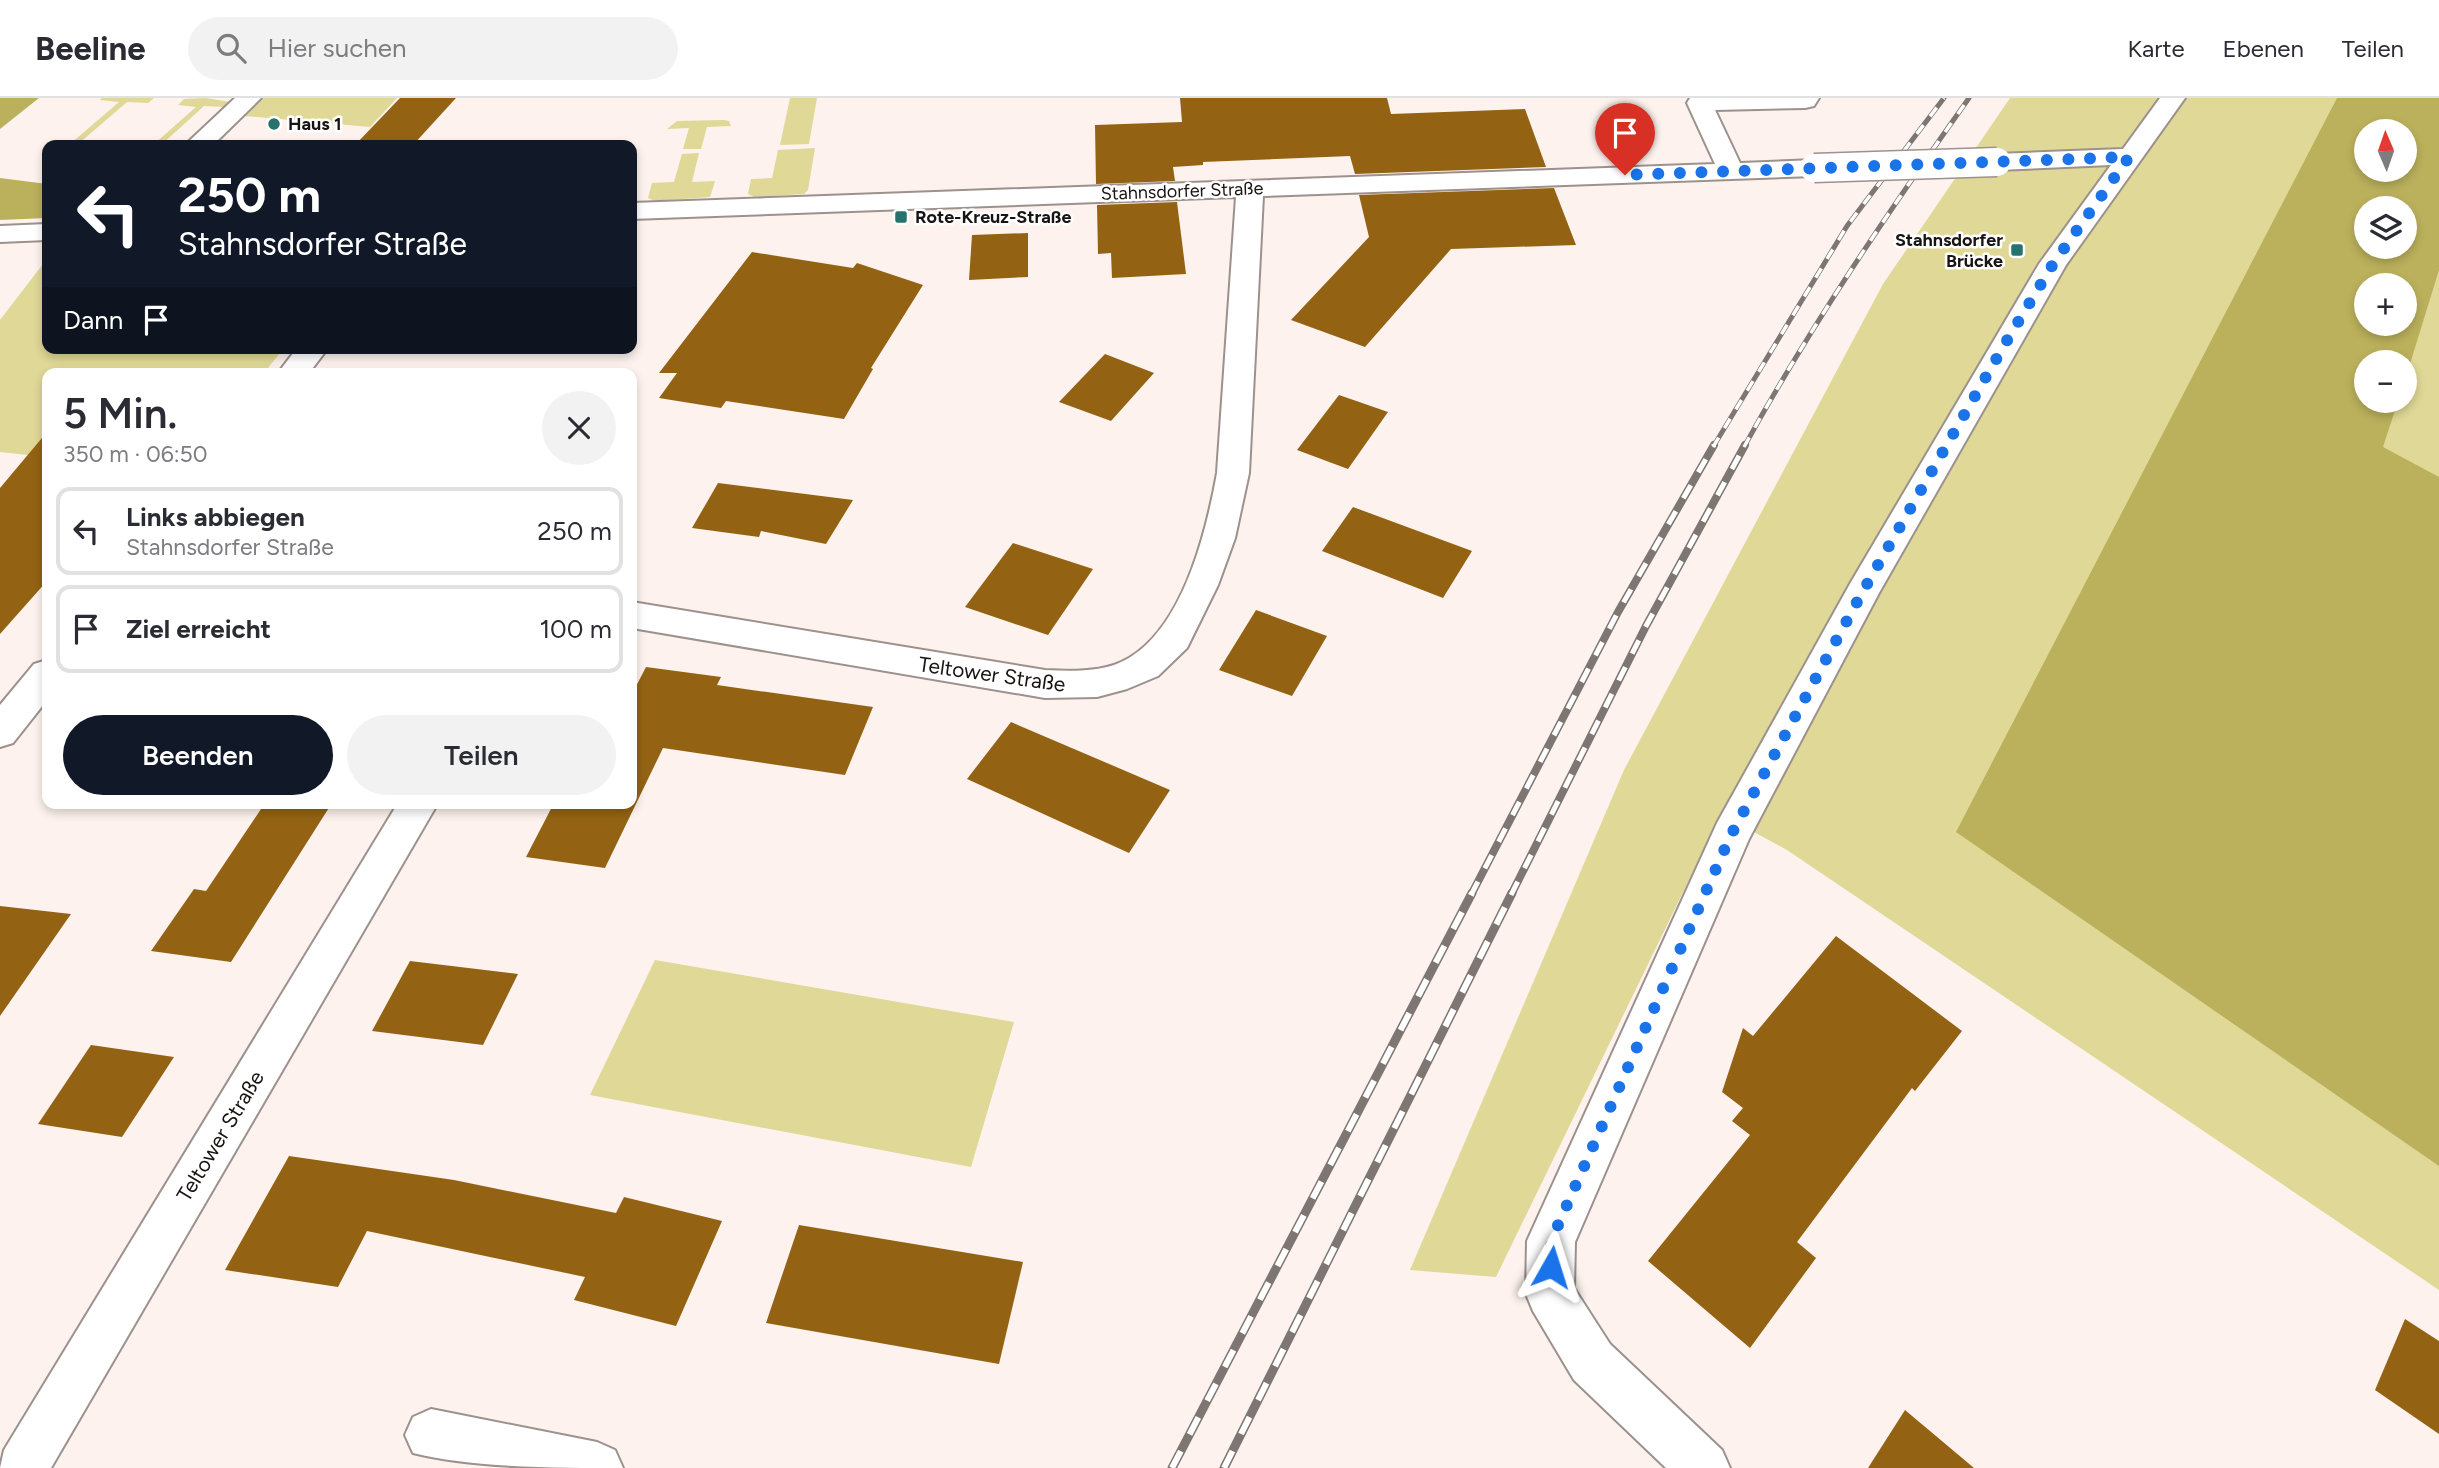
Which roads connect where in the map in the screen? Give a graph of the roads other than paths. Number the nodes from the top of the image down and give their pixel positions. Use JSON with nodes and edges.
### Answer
{"nodes":[{"id":1,"x":249,"y":98,"type":"edge"},
{"id":2,"x":1807,"y":98,"type":"edge"},
{"id":3,"x":2173,"y":98,"type":"edge"},
{"id":4,"x":203,"y":140,"type":"edge"},
{"id":5,"x":2129,"y":157,"type":"junction"},
{"id":6,"x":1731,"y":171,"type":"junction"},
{"id":7,"x":1250,"y":189,"type":"junction"},
{"id":8,"x":637,"y":211,"type":"edge"},
{"id":9,"x":42,"y":232,"type":"edge"},
{"id":10,"x":0,"y":233,"type":"edge"},
{"id":11,"x":308,"y":354,"type":"edge"},
{"id":12,"x":297,"y":368,"type":"edge"},
{"id":13,"x":637,"y":616,"type":"edge"},
{"id":14,"x":42,"y":680,"type":"edge"},
{"id":15,"x":0,"y":732,"type":"edge"},
{"id":16,"x":415,"y":809,"type":"edge"},
{"id":17,"x":431,"y":1435,"type":"dead end"},
{"id":18,"x":563,"y":1465,"type":"edge"},
{"id":19,"x":22,"y":1468,"type":"edge"},
{"id":20,"x":1704,"y":1468,"type":"edge"}],
"edges":[{"from":1,"to":4,"type":"street"},
{"from":2,"to":6,"type":"street"},
{"from":3,"to":5,"type":"street"},
{"from":5,"to":6,"type":"street","name":"Stahnsdorfer Straße","bridge":true},
{"from":5,"to":20,"type":"street"},
{"from":6,"to":7,"type":"street","name":"Stahnsdorfer Straße"},
{"from":7,"to":8,"type":"street","name":"Stahnsdorfer Straße"},
{"from":7,"to":13,"type":"street","name":"Teltower Straße"},
{"from":9,"to":10,"type":"street"},
{"from":11,"to":12,"type":"street"},
{"from":14,"to":15,"type":"street"},
{"from":16,"to":19,"type":"street","name":"Teltower Straße"},
{"from":17,"to":18,"type":"street"}]}
